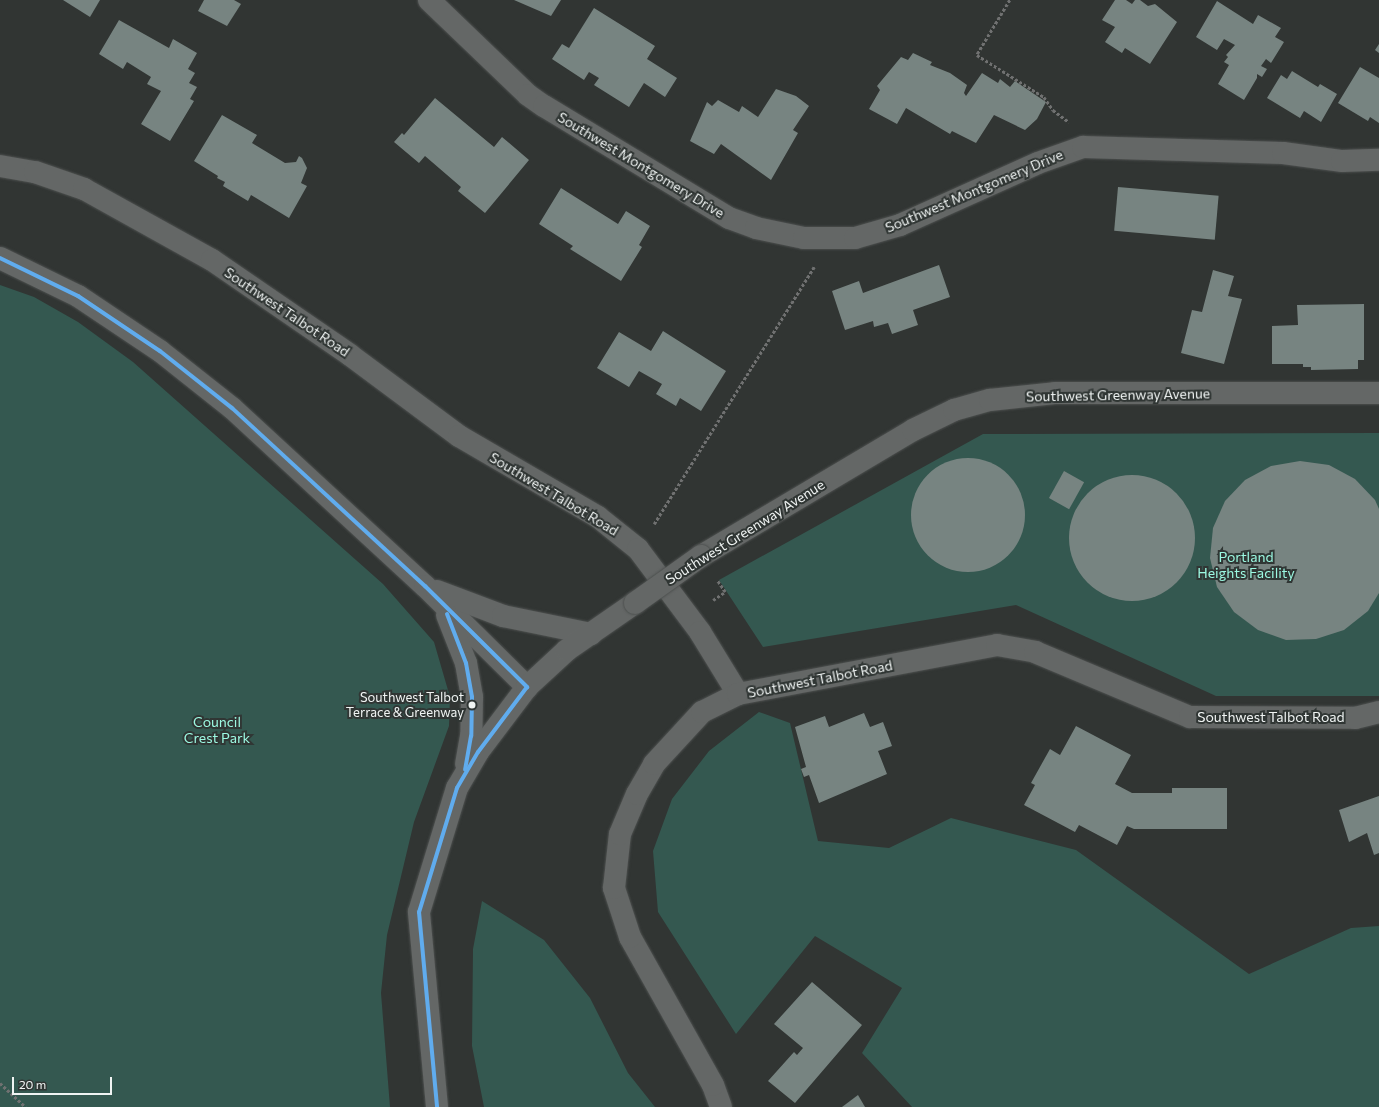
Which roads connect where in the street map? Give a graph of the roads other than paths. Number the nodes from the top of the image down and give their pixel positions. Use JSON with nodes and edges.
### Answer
{"nodes":[{"id":1,"x":429,"y":0,"type":"edge"},
{"id":2,"x":1379,"y":160,"type":"edge"},
{"id":3,"x":0,"y":166,"type":"edge"},
{"id":4,"x":0,"y":258,"type":"edge"},
{"id":5,"x":1379,"y":393,"type":"edge"},
{"id":6,"x":425,"y":586,"type":"junction"},
{"id":7,"x":442,"y":603,"type":"junction"},
{"id":8,"x":592,"y":634,"type":"junction"},
{"id":9,"x":527,"y":686,"type":"junction"},
{"id":10,"x":738,"y":694,"type":"junction"},
{"id":11,"x":1379,"y":712,"type":"edge"},
{"id":12,"x":464,"y":774,"type":"junction"},
{"id":13,"x":437,"y":1107,"type":"edge"},
{"id":14,"x":721,"y":1107,"type":"edge"}],
"edges":[{"from":1,"to":2,"type":"street","name":"Southwest Montgomery Drive"},
{"from":3,"to":10,"type":"street","name":"Southwest Talbot Road"},
{"from":4,"to":6,"type":"street"},
{"from":5,"to":8,"type":"street","name":"Southwest Greenway Avenue","bridge":true},
{"from":6,"to":7,"type":"street"},
{"from":6,"to":8,"type":"street"},
{"from":7,"to":9,"type":"street"},
{"from":7,"to":12,"type":"street"},
{"from":8,"to":9,"type":"street","name":"Southwest Greenway Avenue"},
{"from":9,"to":12,"type":"street","name":"Southwest Greenway Avenue"},
{"from":10,"to":11,"type":"street","name":"Southwest Talbot Road"},
{"from":10,"to":14,"type":"street"},
{"from":12,"to":13,"type":"street","name":"Southwest Greenway Avenue"}]}
